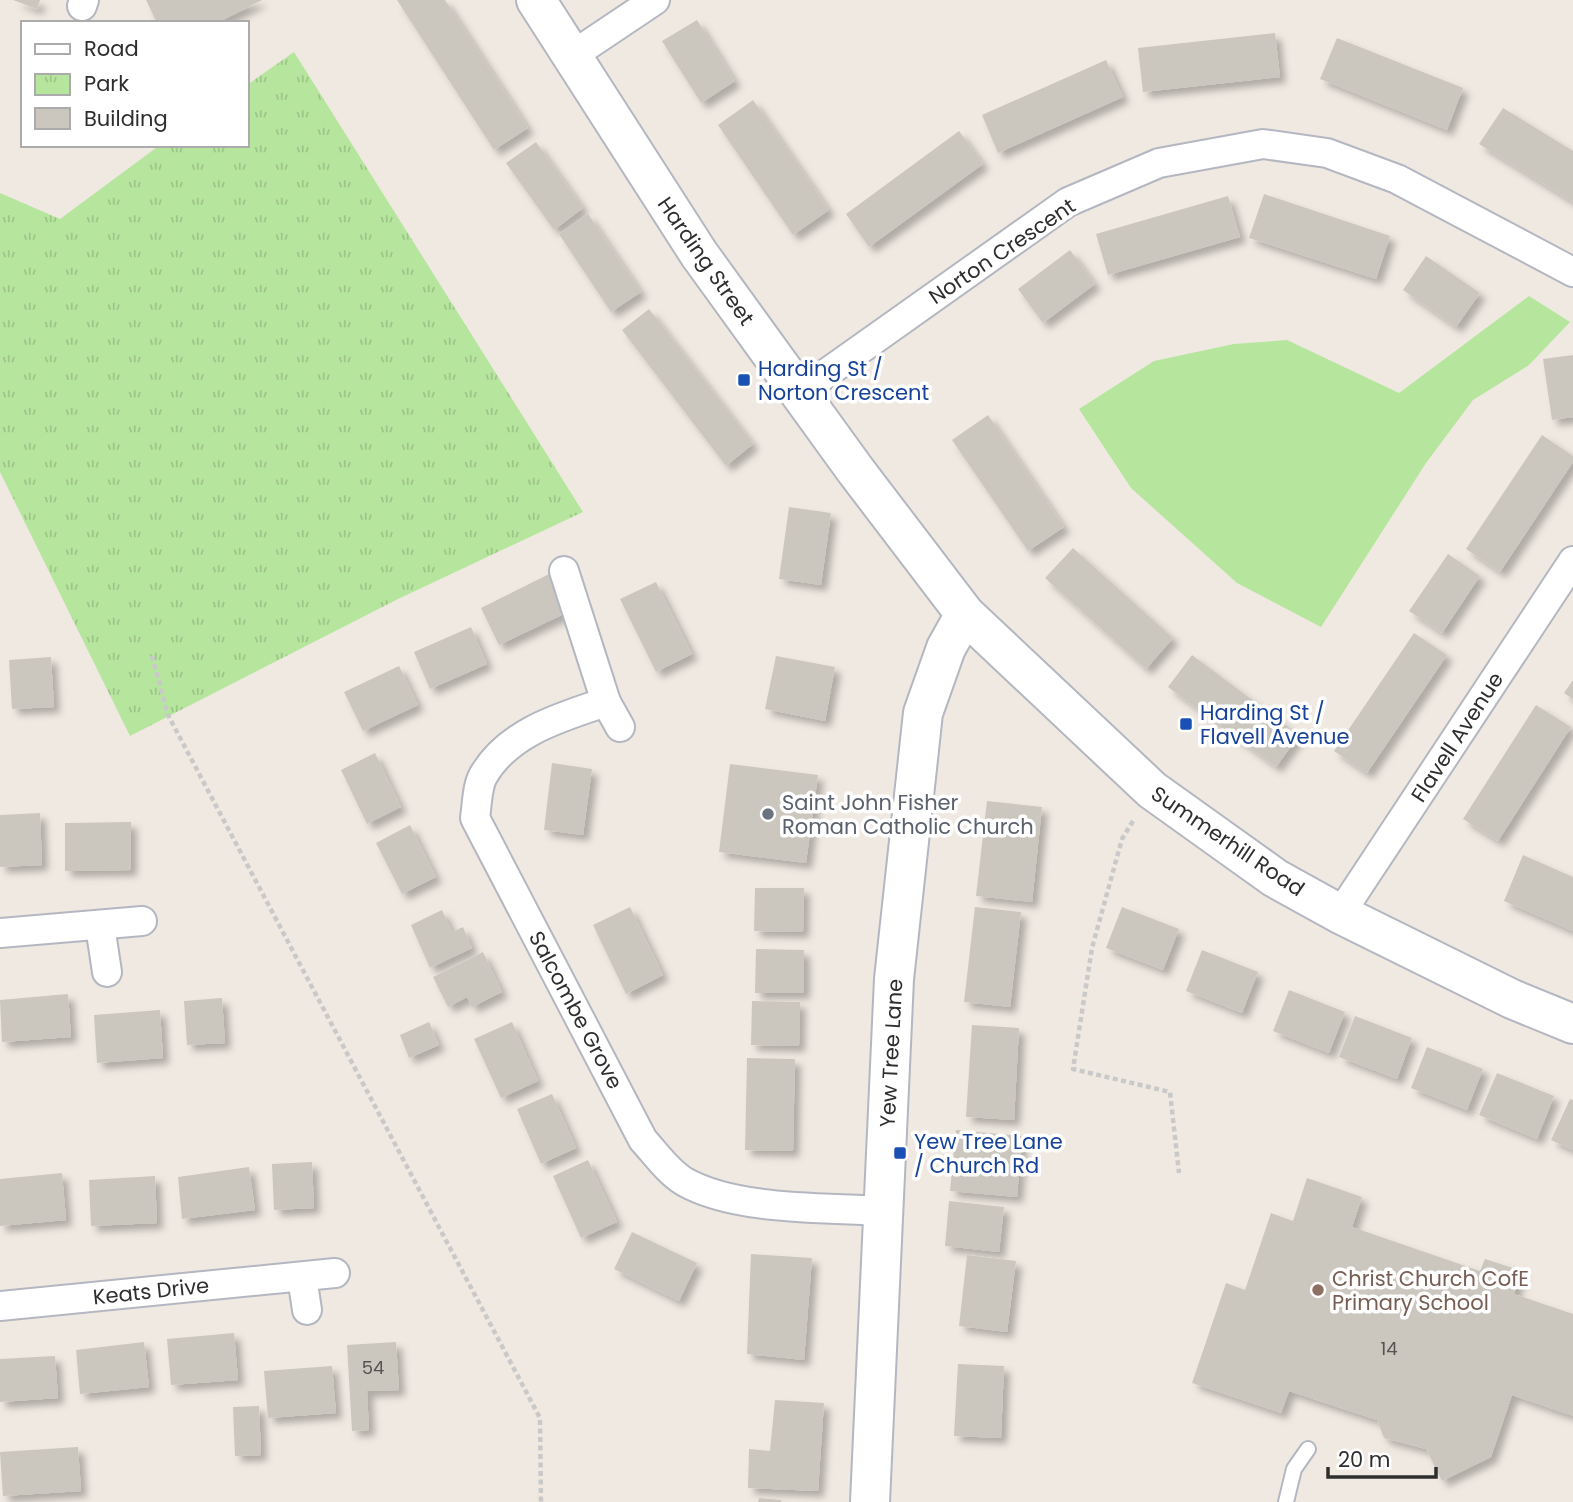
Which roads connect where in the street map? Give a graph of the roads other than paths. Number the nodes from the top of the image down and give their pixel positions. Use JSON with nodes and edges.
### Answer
{"nodes":[{"id":1,"x":536,"y":0,"type":"edge"},
{"id":2,"x":655,"y":0,"type":"edge"},
{"id":3,"x":570,"y":57,"type":"junction"},
{"id":4,"x":1573,"y":272,"type":"edge"},
{"id":5,"x":800,"y":392,"type":"junction"},
{"id":6,"x":1573,"y":561,"type":"edge"},
{"id":7,"x":564,"y":571,"type":"dead end"},
{"id":8,"x":965,"y":614,"type":"junction"},
{"id":9,"x":606,"y":702,"type":"junction"},
{"id":10,"x":620,"y":727,"type":"dead end"},
{"id":11,"x":1340,"y":914,"type":"junction"},
{"id":12,"x":142,"y":921,"type":"dead end"},
{"id":13,"x":100,"y":926,"type":"junction"},
{"id":14,"x":0,"y":933,"type":"edge"},
{"id":15,"x":107,"y":972,"type":"dead end"},
{"id":16,"x":1573,"y":1024,"type":"edge"},
{"id":17,"x":883,"y":1211,"type":"junction"},
{"id":18,"x":335,"y":1273,"type":"dead end"},
{"id":19,"x":302,"y":1277,"type":"junction"},
{"id":20,"x":0,"y":1306,"type":"edge"},
{"id":21,"x":307,"y":1310,"type":"dead end"},
{"id":22,"x":1308,"y":1449,"type":"dead end"},
{"id":23,"x":870,"y":1502,"type":"edge"},
{"id":24,"x":1286,"y":1502,"type":"edge"}],
"edges":[{"from":1,"to":3,"type":"main road","name":"Harding Street"},
{"from":2,"to":3,"type":"street"},
{"from":3,"to":5,"type":"main road","name":"Harding Street"},
{"from":4,"to":5,"type":"street","name":"Norton Crescent"},
{"from":5,"to":8,"type":"main road","name":"Harding Street"},
{"from":6,"to":11,"type":"street","name":"Flavell Avenue"},
{"from":7,"to":9,"type":"street"},
{"from":8,"to":11,"type":"main road","name":"Summerhill Road"},
{"from":8,"to":17,"type":"main road","name":"Yew Tree Lane"},
{"from":9,"to":10,"type":"street"},
{"from":9,"to":17,"type":"street","name":"Salcombe Grove"},
{"from":11,"to":16,"type":"main road","name":"Summerhill Road"},
{"from":12,"to":13,"type":"street"},
{"from":13,"to":14,"type":"street"},
{"from":13,"to":15,"type":"street"},
{"from":17,"to":23,"type":"main road","name":"Yew Tree Lane"},
{"from":18,"to":19,"type":"street","name":"Keats Drive"},
{"from":19,"to":20,"type":"street","name":"Keats Drive"},
{"from":19,"to":21,"type":"street"},
{"from":22,"to":24,"type":"lane"}]}
